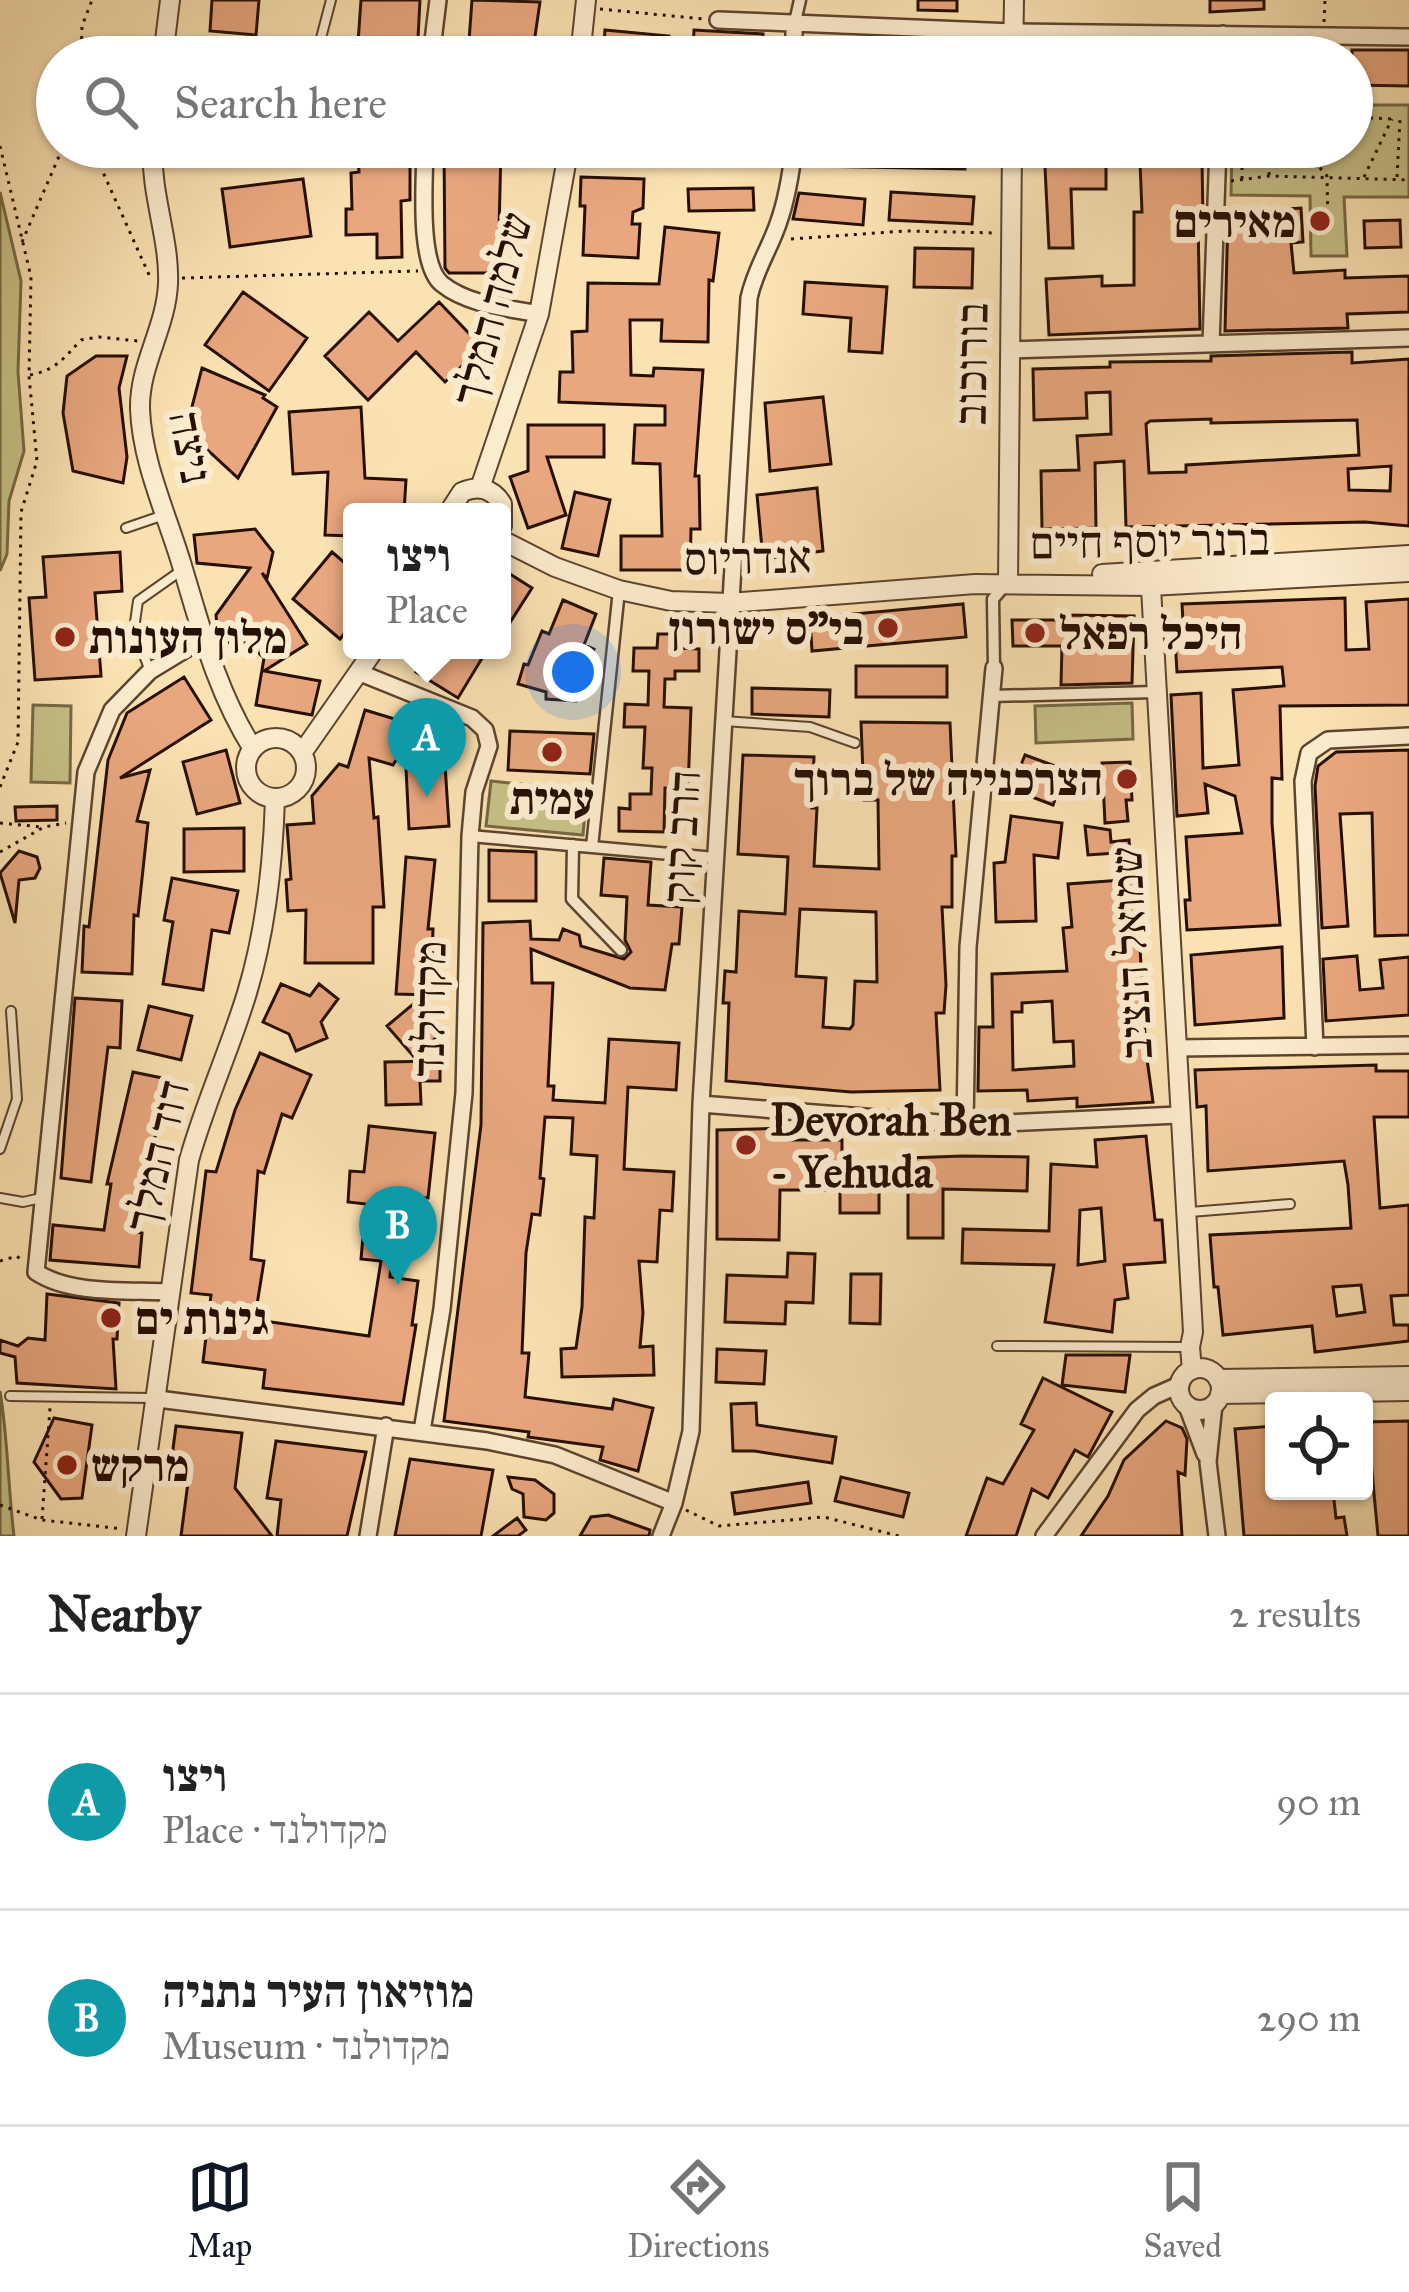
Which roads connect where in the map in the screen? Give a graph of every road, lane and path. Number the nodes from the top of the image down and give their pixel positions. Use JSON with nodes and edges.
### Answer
{"nodes":[{"id":1,"x":92,"y":0,"type":"edge"},
{"id":2,"x":170,"y":0,"type":"edge"},
{"id":3,"x":331,"y":0,"type":"edge"},
{"id":4,"x":438,"y":0,"type":"edge"},
{"id":5,"x":800,"y":0,"type":"edge"},
{"id":6,"x":1014,"y":0,"type":"edge"},
{"id":7,"x":1325,"y":0,"type":"edge"},
{"id":8,"x":586,"y":4,"type":"edge"},
{"id":9,"x":718,"y":20,"type":"joint"},
{"id":10,"x":794,"y":26,"type":"junction"},
{"id":11,"x":1013,"y":32,"type":"junction"},
{"id":12,"x":1222,"y":34,"type":"joint"},
{"id":13,"x":82,"y":36,"type":"edge"},
{"id":14,"x":166,"y":36,"type":"edge"},
{"id":15,"x":322,"y":36,"type":"edge"},
{"id":16,"x":434,"y":36,"type":"edge"},
{"id":17,"x":582,"y":36,"type":"edge"},
{"id":18,"x":794,"y":36,"type":"edge"},
{"id":19,"x":1013,"y":36,"type":"edge"},
{"id":20,"x":1324,"y":36,"type":"joint"},
{"id":21,"x":1373,"y":37,"type":"edge"},
{"id":22,"x":1409,"y":37,"type":"edge"},
{"id":23,"x":1373,"y":118,"type":"edge"},
{"id":24,"x":1409,"y":118,"type":"edge"},
{"id":25,"x":1392,"y":119,"type":"junction"},
{"id":26,"x":1400,"y":119,"type":"junction"},
{"id":27,"x":0,"y":146,"type":"edge"},
{"id":28,"x":1373,"y":158,"type":"edge"},
{"id":29,"x":54,"y":168,"type":"edge"},
{"id":30,"x":102,"y":168,"type":"edge"},
{"id":31,"x":154,"y":168,"type":"edge"},
{"id":32,"x":425,"y":168,"type":"edge"},
{"id":33,"x":565,"y":168,"type":"edge"},
{"id":34,"x":791,"y":168,"type":"edge"},
{"id":35,"x":1012,"y":168,"type":"edge"},
{"id":36,"x":1217,"y":168,"type":"edge"},
{"id":37,"x":1242,"y":168,"type":"edge"},
{"id":38,"x":1269,"y":168,"type":"edge"},
{"id":39,"x":1320,"y":168,"type":"edge"},
{"id":40,"x":1368,"y":168,"type":"edge"},
{"id":41,"x":1268,"y":176,"type":"junction"},
{"id":42,"x":1327,"y":176,"type":"junction"},
{"id":43,"x":1364,"y":177,"type":"junction"},
{"id":44,"x":1397,"y":177,"type":"junction"},
{"id":45,"x":1242,"y":179,"type":"junction"},
{"id":46,"x":1409,"y":180,"type":"edge"},
{"id":47,"x":1217,"y":183,"type":"junction"},
{"id":48,"x":1328,"y":230,"type":"dead end"},
{"id":49,"x":1011,"y":232,"type":"junction"},
{"id":50,"x":771,"y":241,"type":"junction"},
{"id":51,"x":22,"y":244,"type":"junction"},
{"id":52,"x":432,"y":270,"type":"junction"},
{"id":53,"x":162,"y":285,"type":"junction"},
{"id":54,"x":539,"y":314,"type":"junction"},
{"id":55,"x":1409,"y":338,"type":"edge"},
{"id":56,"x":144,"y":341,"type":"dead end"},
{"id":57,"x":1211,"y":344,"type":"junction"},
{"id":58,"x":1010,"y":350,"type":"junction"},
{"id":59,"x":28,"y":376,"type":"junction"},
{"id":60,"x":480,"y":488,"type":"junction"},
{"id":61,"x":455,"y":503,"type":"edge"},
{"id":62,"x":501,"y":503,"type":"edge"},
{"id":63,"x":164,"y":515,"type":"junction"},
{"id":64,"x":125,"y":528,"type":"dead end"},
{"id":65,"x":1008,"y":544,"type":"junction"},
{"id":66,"x":511,"y":545,"type":"edge"},
{"id":67,"x":1409,"y":555,"type":"edge"},
{"id":68,"x":184,"y":569,"type":"junction"},
{"id":69,"x":1409,"y":572,"type":"edge"},
{"id":70,"x":1150,"y":578,"type":"junction"},
{"id":71,"x":1007,"y":583,"type":"junction"},
{"id":72,"x":975,"y":584,"type":"junction"},
{"id":73,"x":619,"y":590,"type":"junction"},
{"id":74,"x":729,"y":603,"type":"junction"},
{"id":75,"x":201,"y":640,"type":"junction"},
{"id":76,"x":367,"y":659,"type":"edge"},
{"id":77,"x":994,"y":668,"type":"joint"},
{"id":78,"x":150,"y":671,"type":"junction"},
{"id":79,"x":358,"y":672,"type":"junction"},
{"id":80,"x":1156,"y":692,"type":"junction"},
{"id":81,"x":992,"y":696,"type":"junction"},
{"id":82,"x":724,"y":721,"type":"junction"},
{"id":83,"x":1409,"y":736,"type":"edge"},
{"id":84,"x":855,"y":743,"type":"dead end"},
{"id":85,"x":253,"y":749,"type":"junction"},
{"id":86,"x":302,"y":753,"type":"junction"},
{"id":87,"x":0,"y":787,"type":"edge"},
{"id":88,"x":275,"y":799,"type":"junction"},
{"id":89,"x":80,"y":820,"type":"junction"},
{"id":90,"x":2,"y":823,"type":"edge"},
{"id":91,"x":44,"y":827,"type":"junction"},
{"id":92,"x":470,"y":836,"type":"junction"},
{"id":93,"x":573,"y":845,"type":"junction"},
{"id":94,"x":592,"y":847,"type":"junction"},
{"id":95,"x":0,"y":852,"type":"edge"},
{"id":96,"x":715,"y":858,"type":"junction"},
{"id":97,"x":621,"y":950,"type":"dead end"},
{"id":98,"x":11,"y":1011,"type":"dead end"},
{"id":99,"x":1409,"y":1045,"type":"edge"},
{"id":100,"x":1315,"y":1047,"type":"junction"},
{"id":101,"x":1175,"y":1048,"type":"junction"},
{"id":102,"x":701,"y":1104,"type":"junction"},
{"id":103,"x":1178,"y":1115,"type":"junction"},
{"id":104,"x":965,"y":1125,"type":"junction"},
{"id":105,"x":0,"y":1149,"type":"edge"},
{"id":106,"x":0,"y":1198,"type":"edge"},
{"id":107,"x":43,"y":1198,"type":"junction"},
{"id":108,"x":1290,"y":1204,"type":"dead end"},
{"id":109,"x":1184,"y":1212,"type":"junction"},
{"id":110,"x":0,"y":1261,"type":"edge"},
{"id":111,"x":36,"y":1272,"type":"junction"},
{"id":112,"x":169,"y":1292,"type":"junction"},
{"id":113,"x":1191,"y":1340,"type":"junction"},
{"id":114,"x":997,"y":1346,"type":"dead end"},
{"id":115,"x":1409,"y":1376,"type":"edge"},
{"id":116,"x":1205,"y":1383,"type":"junction"},
{"id":117,"x":1409,"y":1391,"type":"edge"},
{"id":118,"x":10,"y":1396,"type":"dead end"},
{"id":119,"x":51,"y":1399,"type":"junction"},
{"id":120,"x":158,"y":1399,"type":"junction"},
{"id":121,"x":1187,"y":1406,"type":"joint"},
{"id":122,"x":386,"y":1426,"type":"junction"},
{"id":123,"x":422,"y":1431,"type":"junction"},
{"id":124,"x":1208,"y":1462,"type":"junction"},
{"id":125,"x":674,"y":1504,"type":"junction"},
{"id":126,"x":0,"y":1505,"type":"edge"},
{"id":127,"x":42,"y":1520,"type":"junction"},
{"id":128,"x":136,"y":1534,"type":"edge"},
{"id":129,"x":368,"y":1536,"type":"edge"},
{"id":130,"x":661,"y":1536,"type":"edge"},
{"id":131,"x":899,"y":1536,"type":"edge"},
{"id":132,"x":1044,"y":1536,"type":"edge"},
{"id":133,"x":1217,"y":1536,"type":"edge"}],
"edges":[{"from":1,"to":13,"type":"path"},
{"from":2,"to":14,"type":"street"},
{"from":3,"to":15,"type":"lane"},
{"from":4,"to":16,"type":"street"},
{"from":5,"to":10,"type":"street"},
{"from":6,"to":11,"type":"street"},
{"from":7,"to":20,"type":"path"},
{"from":8,"to":9,"type":"path"},
{"from":8,"to":17,"type":"street"},
{"from":9,"to":10,"type":"street"},
{"from":10,"to":11,"type":"street"},
{"from":10,"to":18,"type":"street"},
{"from":11,"to":12,"type":"street"},
{"from":11,"to":19,"type":"street"},
{"from":12,"to":20,"type":"street"},
{"from":21,"to":22,"type":"street"},
{"from":23,"to":25,"type":"path"},
{"from":24,"to":26,"type":"path"},
{"from":25,"to":26,"type":"path"},
{"from":25,"to":28,"type":"path"},
{"from":26,"to":44,"type":"path"},
{"from":27,"to":51,"type":"path"},
{"from":29,"to":51,"type":"path"},
{"from":30,"to":53,"type":"path"},
{"from":31,"to":53,"type":"street","name":"ניצה"},
{"from":32,"to":52,"type":"street"},
{"from":33,"to":54,"type":"street","name":"שלמה המלך"},
{"from":34,"to":50,"type":"street","name":"הרב קוק"},
{"from":35,"to":49,"type":"street","name":"בורוכוב"},
{"from":36,"to":47,"type":"street"},
{"from":37,"to":45,"type":"path"},
{"from":38,"to":41,"type":"path"},
{"from":39,"to":42,"type":"path"},
{"from":40,"to":43,"type":"path"},
{"from":41,"to":42,"type":"path"},
{"from":41,"to":45,"type":"path"},
{"from":42,"to":43,"type":"path"},
{"from":42,"to":48,"type":"path"},
{"from":43,"to":44,"type":"path"},
{"from":44,"to":46,"type":"path"},
{"from":45,"to":47,"type":"path"},
{"from":47,"to":57,"type":"street"},
{"from":49,"to":50,"type":"path"},
{"from":49,"to":58,"type":"street","name":"בורוכוב"},
{"from":50,"to":74,"type":"street","name":"הרב קוק"},
{"from":51,"to":59,"type":"path"},
{"from":52,"to":53,"type":"path"},
{"from":52,"to":54,"type":"street"},
{"from":53,"to":63,"type":"street","name":"ניצה"},
{"from":54,"to":60,"type":"street","name":"שלמה המלך"},
{"from":55,"to":57,"type":"street"},
{"from":56,"to":59,"type":"path"},
{"from":57,"to":58,"type":"street"},
{"from":58,"to":65,"type":"street","name":"בורוכוב"},
{"from":59,"to":87,"type":"path"},
{"from":60,"to":61,"type":"street"},
{"from":60,"to":62,"type":"street"},
{"from":63,"to":64,"type":"lane"},
{"from":63,"to":68,"type":"street","name":"ניצה"},
{"from":65,"to":71,"type":"street","name":"בורוכוב"},
{"from":65,"to":72,"type":"street"},
{"from":66,"to":73,"type":"street","name":"אנדריוס"},
{"from":67,"to":70,"type":"street","name":"ברנר יוסף חיים"},
{"from":68,"to":75,"type":"street","name":"ניצה"},
{"from":68,"to":78,"type":"lane"},
{"from":69,"to":70,"type":"street","name":"ברנר יוסף חיים"},
{"from":70,"to":71,"type":"street","name":"ברנר יוסף חיים"},
{"from":70,"to":80,"type":"street","name":"שמואל הנציב"},
{"from":71,"to":72,"type":"street","name":"אנדריוס"},
{"from":71,"to":77,"type":"street"},
{"from":72,"to":74,"type":"street","name":"אנדריוס"},
{"from":73,"to":74,"type":"street","name":"אנדריוס"},
{"from":73,"to":94,"type":"street"},
{"from":74,"to":82,"type":"street","name":"הרב קוק"},
{"from":75,"to":78,"type":"street"},
{"from":75,"to":85,"type":"street","name":"ניצה"},
{"from":76,"to":79,"type":"street"},
{"from":77,"to":81,"type":"street"},
{"from":78,"to":89,"type":"street"},
{"from":79,"to":86,"type":"street"},
{"from":79,"to":92,"type":"street","name":"מקדולנד"},
{"from":80,"to":81,"type":"street"},
{"from":80,"to":101,"type":"street","name":"שמואל הנציב"},
{"from":81,"to":104,"type":"street"},
{"from":82,"to":84,"type":"lane"},
{"from":82,"to":96,"type":"street","name":"הרב קוק"},
{"from":83,"to":100,"type":"street"},
{"from":85,"to":86,"type":"street"},
{"from":85,"to":88,"type":"street"},
{"from":86,"to":88,"type":"street"},
{"from":88,"to":112,"type":"street","name":"דוד המלך"},
{"from":89,"to":91,"type":"path"},
{"from":89,"to":107,"type":"street"},
{"from":90,"to":91,"type":"path"},
{"from":91,"to":95,"type":"path"},
{"from":92,"to":93,"type":"street"},
{"from":92,"to":123,"type":"street","name":"מקדולנד"},
{"from":93,"to":94,"type":"street"},
{"from":93,"to":97,"type":"street"},
{"from":94,"to":96,"type":"street"},
{"from":96,"to":102,"type":"street","name":"הרב קוק"},
{"from":98,"to":105,"type":"lane"},
{"from":99,"to":100,"type":"street"},
{"from":100,"to":101,"type":"street"},
{"from":101,"to":103,"type":"street","name":"שמואל הנציב"},
{"from":102,"to":104,"type":"street"},
{"from":102,"to":125,"type":"street","name":"הרב קוק"},
{"from":103,"to":104,"type":"street"},
{"from":103,"to":109,"type":"street","name":"שמואל הנציב"},
{"from":106,"to":107,"type":"lane"},
{"from":107,"to":111,"type":"street"},
{"from":108,"to":109,"type":"lane"},
{"from":109,"to":113,"type":"street","name":"שמואל הנציב"},
{"from":110,"to":111,"type":"path"},
{"from":111,"to":112,"type":"street"},
{"from":112,"to":120,"type":"street","name":"דוד המלך"},
{"from":113,"to":114,"type":"lane"},
{"from":113,"to":116,"type":"street","name":"שמואל הנציב"},
{"from":115,"to":116,"type":"street"},
{"from":116,"to":117,"type":"street"},
{"from":116,"to":121,"type":"street"},
{"from":116,"to":124,"type":"street","name":"שמואל הנציב"},
{"from":116,"to":132,"type":"street"},
{"from":118,"to":119,"type":"lane"},
{"from":119,"to":120,"type":"lane"},
{"from":119,"to":127,"type":"path"},
{"from":120,"to":122,"type":"street"},
{"from":120,"to":128,"type":"street","name":"דוד המלך"},
{"from":121,"to":124,"type":"street","name":"שמואל הנציב"},
{"from":122,"to":123,"type":"street"},
{"from":122,"to":129,"type":"street"},
{"from":123,"to":125,"type":"street"},
{"from":124,"to":133,"type":"street","name":"שמואל הנציב"},
{"from":125,"to":130,"type":"street","name":"הרב קוק"},
{"from":125,"to":131,"type":"path"},
{"from":126,"to":127,"type":"path"},
{"from":127,"to":128,"type":"path"}]}
